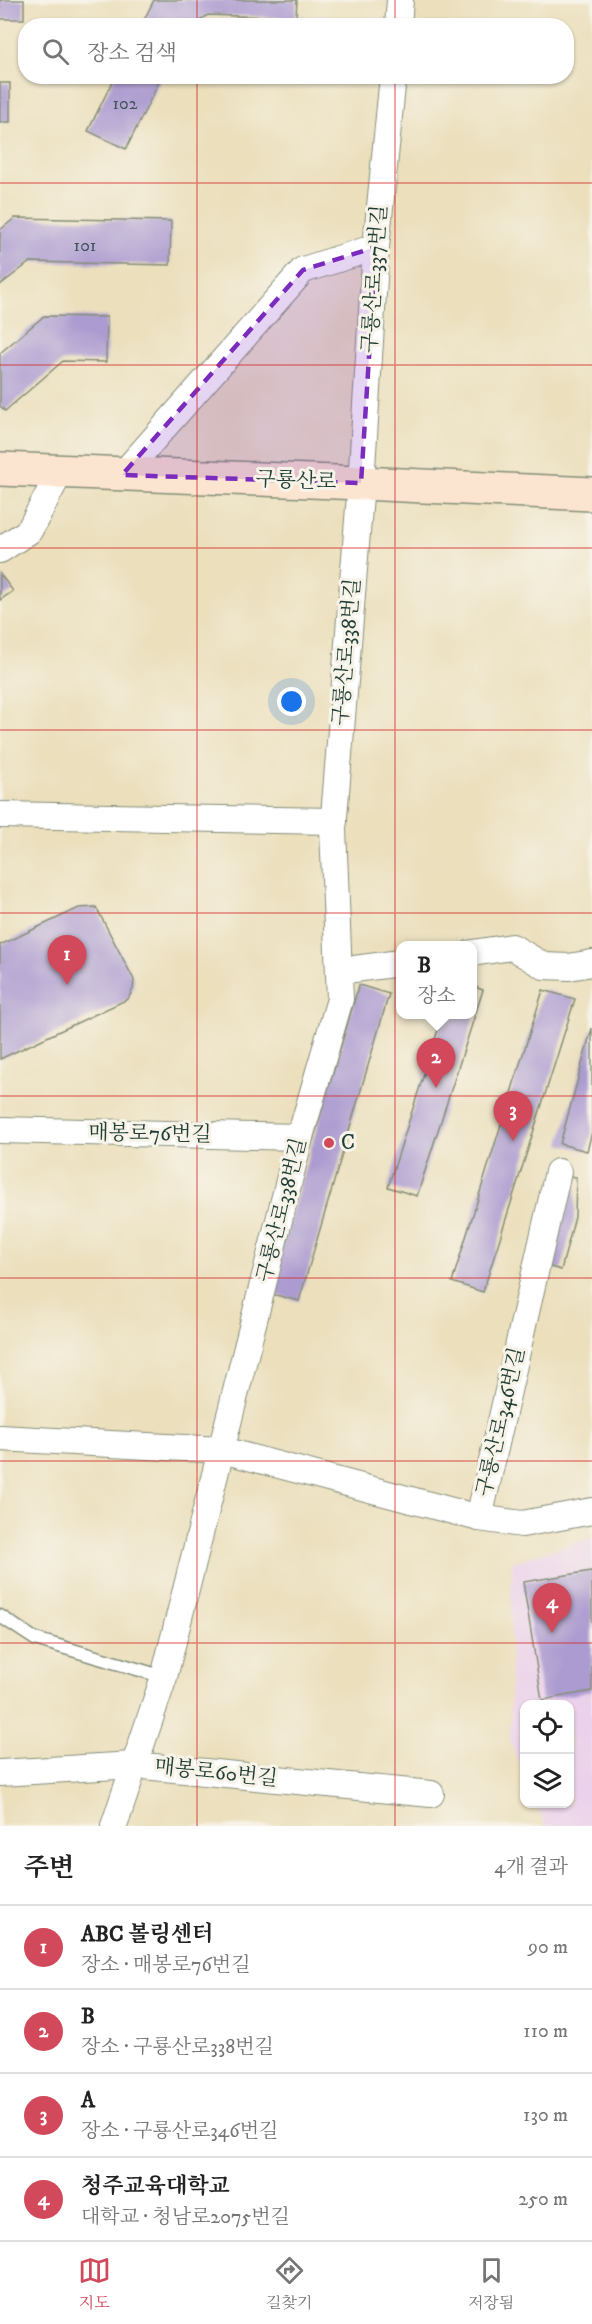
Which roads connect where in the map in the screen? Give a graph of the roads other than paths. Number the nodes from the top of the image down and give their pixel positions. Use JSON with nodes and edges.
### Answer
{"nodes":[{"id":1,"x":400,"y":0,"type":"edge"},
{"id":2,"x":399,"y":18,"type":"edge"},
{"id":3,"x":392,"y":84,"type":"edge"},
{"id":4,"x":376,"y":247,"type":"junction"},
{"id":5,"x":0,"y":469,"type":"edge"},
{"id":6,"x":60,"y":472,"type":"junction"},
{"id":7,"x":122,"y":475,"type":"junction"},
{"id":8,"x":361,"y":483,"type":"junction"},
{"id":9,"x":592,"y":494,"type":"edge"},
{"id":10,"x":0,"y":550,"type":"edge"},
{"id":11,"x":0,"y":815,"type":"edge"},
{"id":12,"x":334,"y":820,"type":"junction"},
{"id":13,"x":477,"y":952,"type":"edge"},
{"id":14,"x":592,"y":963,"type":"edge"},
{"id":15,"x":396,"y":964,"type":"edge"},
{"id":16,"x":339,"y":971,"type":"junction"},
{"id":17,"x":0,"y":1130,"type":"edge"},
{"id":18,"x":300,"y":1137,"type":"junction"},
{"id":19,"x":558,"y":1172,"type":"dead end"},
{"id":20,"x":0,"y":1438,"type":"edge"},
{"id":21,"x":222,"y":1450,"type":"junction"},
{"id":22,"x":592,"y":1511,"type":"edge"},
{"id":23,"x":479,"y":1518,"type":"junction"},
{"id":24,"x":0,"y":1616,"type":"edge"},
{"id":25,"x":164,"y":1677,"type":"junction"},
{"id":26,"x":134,"y":1765,"type":"junction"},
{"id":27,"x":0,"y":1773,"type":"edge"},
{"id":28,"x":431,"y":1794,"type":"dead end"},
{"id":29,"x":114,"y":1826,"type":"edge"}],
"edges":[{"from":1,"to":2,"type":"street"},
{"from":3,"to":4,"type":"street","name":"구룡산로337번길"},
{"from":4,"to":7,"type":"street"},
{"from":4,"to":8,"type":"street","name":"구룡산로337번길"},
{"from":5,"to":6,"type":"street","name":"구룡산로"},
{"from":6,"to":7,"type":"street","name":"구룡산로"},
{"from":6,"to":10,"type":"street"},
{"from":7,"to":8,"type":"street","name":"구룡산로"},
{"from":8,"to":9,"type":"street","name":"구룡산로"},
{"from":8,"to":12,"type":"street","name":"구룡산로338번길"},
{"from":11,"to":12,"type":"street"},
{"from":12,"to":16,"type":"street","name":"구룡산로338번길"},
{"from":13,"to":14,"type":"street"},
{"from":15,"to":16,"type":"street"},
{"from":16,"to":18,"type":"street","name":"구룡산로338번길"},
{"from":17,"to":18,"type":"street","name":"매봉로76번길"},
{"from":18,"to":21,"type":"street","name":"구룡산로338번길"},
{"from":19,"to":23,"type":"street","name":"구룡산로346번길"},
{"from":20,"to":21,"type":"street"},
{"from":21,"to":23,"type":"street","name":"구룡산로346번길"},
{"from":21,"to":25,"type":"street","name":"구룡산로338번길"},
{"from":22,"to":23,"type":"street"},
{"from":24,"to":25,"type":"lane"},
{"from":25,"to":26,"type":"street","name":"구룡산로338번길"},
{"from":26,"to":27,"type":"street","name":"매봉로60번길"},
{"from":26,"to":28,"type":"street","name":"매봉로60번길"},
{"from":26,"to":29,"type":"street","name":"구룡산로338번길"}]}
